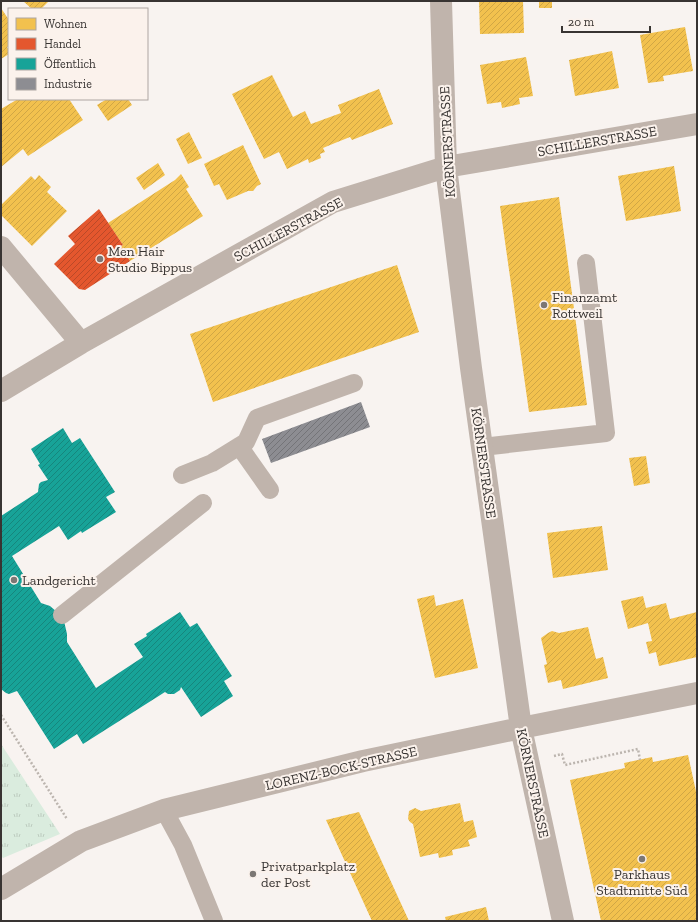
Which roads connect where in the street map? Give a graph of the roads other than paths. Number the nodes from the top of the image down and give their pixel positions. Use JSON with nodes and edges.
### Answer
{"nodes":[{"id":1,"x":441,"y":1,"type":"edge"},
{"id":2,"x":697,"y":124,"type":"edge"},
{"id":3,"x":446,"y":167,"type":"junction"},
{"id":4,"x":1,"y":247,"type":"edge"},
{"id":5,"x":586,"y":263,"type":"dead end"},
{"id":6,"x":81,"y":343,"type":"junction"},
{"id":7,"x":354,"y":383,"type":"dead end"},
{"id":8,"x":1,"y":391,"type":"edge"},
{"id":9,"x":239,"y":446,"type":"junction"},
{"id":10,"x":482,"y":447,"type":"junction"},
{"id":11,"x":182,"y":475,"type":"dead end"},
{"id":12,"x":270,"y":490,"type":"dead end"},
{"id":13,"x":203,"y":502,"type":"dead end"},
{"id":14,"x":62,"y":615,"type":"dead end"},
{"id":15,"x":697,"y":693,"type":"edge"},
{"id":16,"x":521,"y":728,"type":"junction"},
{"id":17,"x":164,"y":810,"type":"junction"},
{"id":18,"x":1,"y":889,"type":"edge"},
{"id":19,"x":214,"y":921,"type":"edge"},
{"id":20,"x":562,"y":921,"type":"edge"}],
"edges":[{"from":1,"to":3,"type":"street","name":"KÖRNERSTRASSE"},
{"from":2,"to":3,"type":"street","name":"SCHILLERSTRASSE"},
{"from":3,"to":6,"type":"street","name":"SCHILLERSTRASSE"},
{"from":3,"to":10,"type":"street","name":"KÖRNERSTRASSE"},
{"from":4,"to":6,"type":"street"},
{"from":5,"to":10,"type":"lane"},
{"from":6,"to":8,"type":"street","name":"SCHILLERSTRASSE"},
{"from":7,"to":9,"type":"lane"},
{"from":9,"to":11,"type":"lane"},
{"from":9,"to":12,"type":"lane"},
{"from":10,"to":16,"type":"street","name":"KÖRNERSTRASSE"},
{"from":13,"to":14,"type":"lane"},
{"from":15,"to":16,"type":"street","name":"LORENZ-BOCK-STRASSE"},
{"from":16,"to":17,"type":"street","name":"LORENZ-BOCK-STRASSE"},
{"from":16,"to":20,"type":"street","name":"KÖRNERSTRASSE"},
{"from":17,"to":18,"type":"street","name":"LORENZ-BOCK-STRASSE"},
{"from":17,"to":19,"type":"lane"}]}
